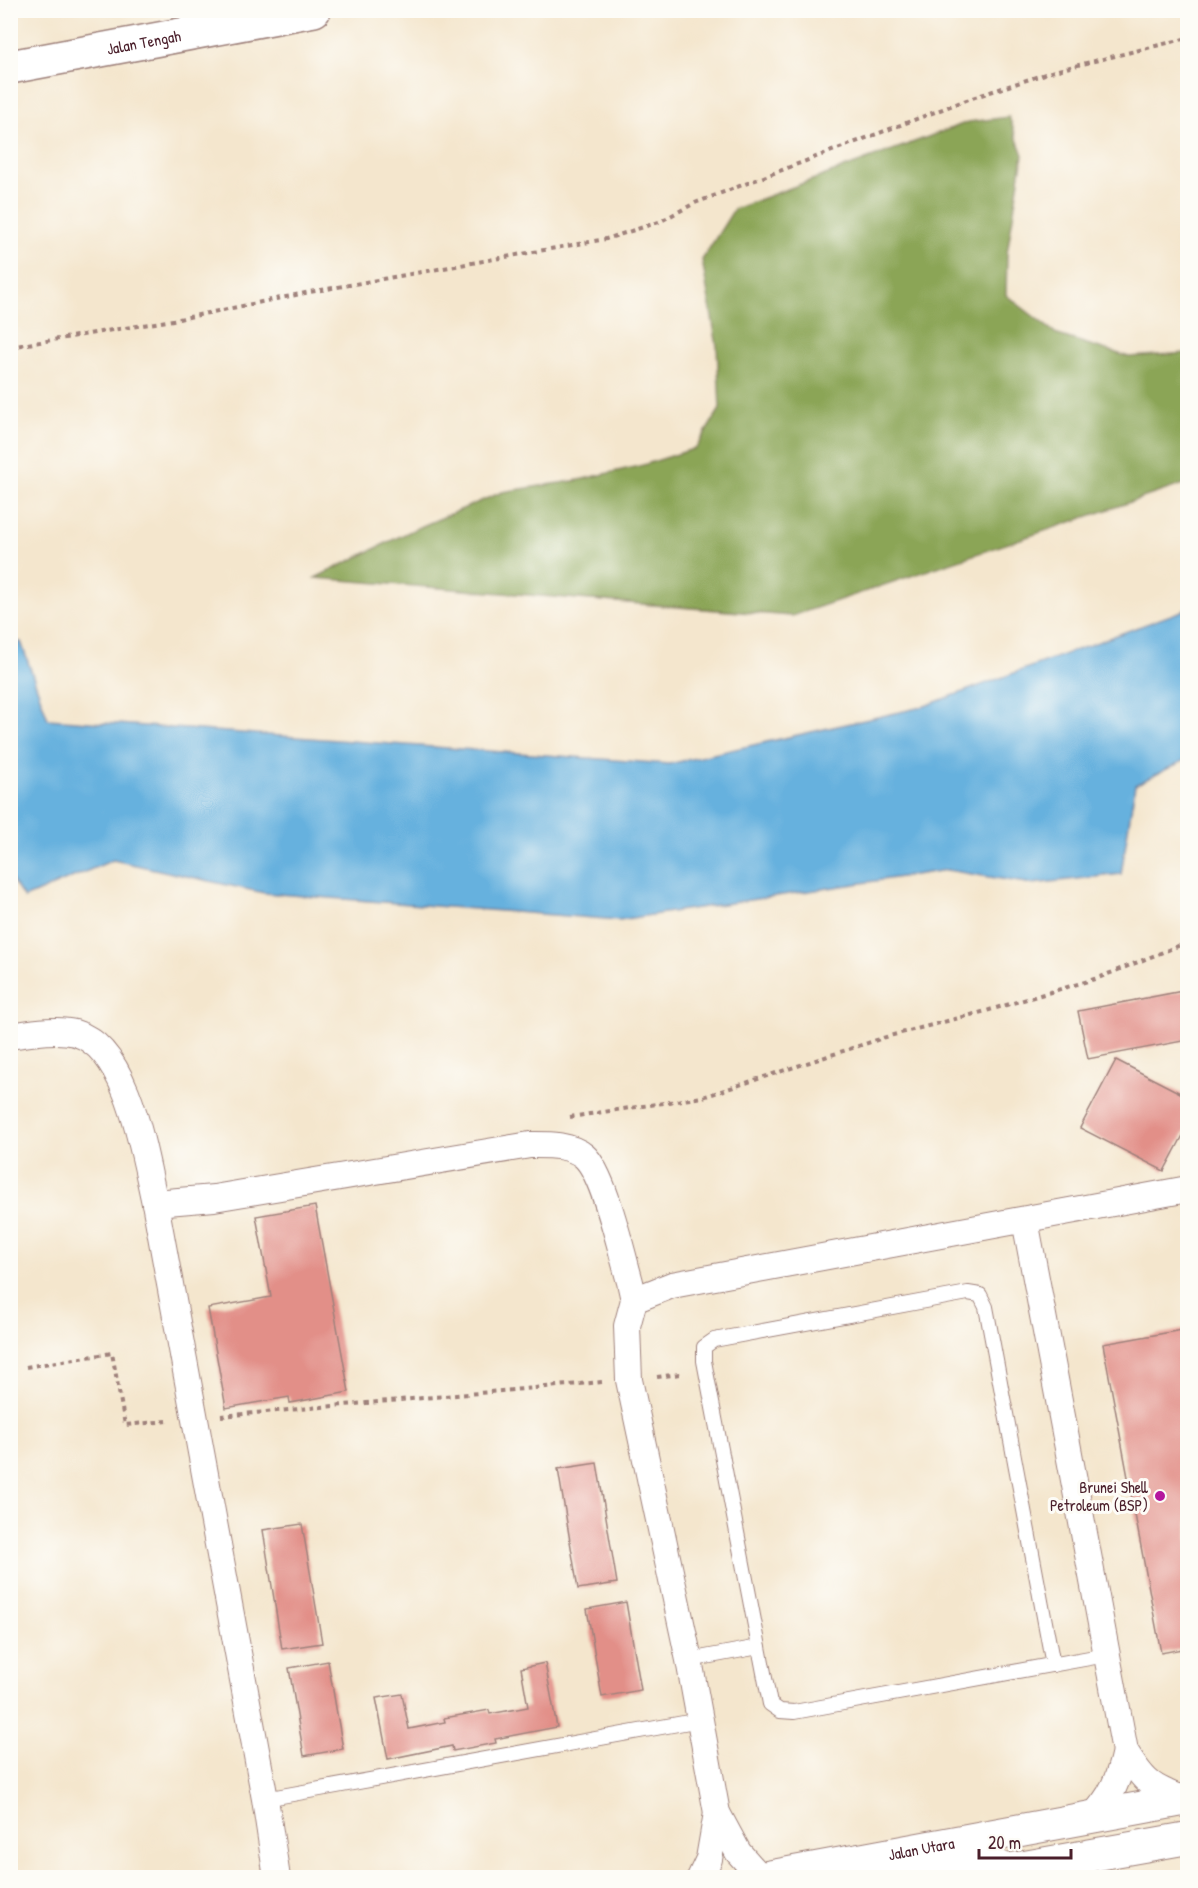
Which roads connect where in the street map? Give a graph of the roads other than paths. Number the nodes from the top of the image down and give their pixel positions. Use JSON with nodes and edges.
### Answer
{"nodes":[{"id":1,"x":314,"y":10,"type":"edge"},
{"id":2,"x":10,"y":68,"type":"edge"},
{"id":3,"x":10,"y":1036,"type":"edge"},
{"id":4,"x":1188,"y":1189,"type":"edge"},
{"id":5,"x":155,"y":1203,"type":"junction"},
{"id":6,"x":1025,"y":1220,"type":"junction"},
{"id":7,"x":634,"y":1300,"type":"junction"},
{"id":8,"x":759,"y":1647,"type":"junction"},
{"id":9,"x":1106,"y":1655,"type":"junction"},
{"id":10,"x":689,"y":1660,"type":"junction"},
{"id":11,"x":1053,"y":1665,"type":"junction"},
{"id":12,"x":700,"y":1720,"type":"junction"},
{"id":13,"x":1125,"y":1751,"type":"junction"},
{"id":14,"x":265,"y":1799,"type":"junction"},
{"id":15,"x":1186,"y":1800,"type":"edge"},
{"id":16,"x":717,"y":1813,"type":"junction"},
{"id":17,"x":1092,"y":1816,"type":"junction"},
{"id":18,"x":1188,"y":1838,"type":"edge"},
{"id":19,"x":1011,"y":1870,"type":"junction"},
{"id":20,"x":277,"y":1878,"type":"edge"},
{"id":21,"x":700,"y":1878,"type":"edge"},
{"id":22,"x":761,"y":1878,"type":"edge"},
{"id":23,"x":853,"y":1878,"type":"edge"},
{"id":24,"x":962,"y":1878,"type":"edge"}],
"edges":[{"from":1,"to":2,"type":"main road","name":"Jalan Tengah"},
{"from":3,"to":5,"type":"street"},
{"from":4,"to":6,"type":"street"},
{"from":5,"to":7,"type":"street"},
{"from":5,"to":14,"type":"street"},
{"from":6,"to":7,"type":"street"},
{"from":6,"to":9,"type":"street"},
{"from":7,"to":10,"type":"street"},
{"from":8,"to":10,"type":"lane"},
{"from":8,"to":11,"type":"lane"},
{"from":8,"to":11,"type":"lane"},
{"from":9,"to":11,"type":"lane"},
{"from":9,"to":13,"type":"street"},
{"from":10,"to":12,"type":"street"},
{"from":12,"to":14,"type":"lane"},
{"from":12,"to":16,"type":"street"},
{"from":13,"to":15,"type":"street"},
{"from":13,"to":17,"type":"street"},
{"from":14,"to":20,"type":"street"},
{"from":15,"to":17,"type":"street","name":"Jalan Utara"},
{"from":16,"to":21,"type":"street"},
{"from":16,"to":22,"type":"street"},
{"from":17,"to":22,"type":"street","name":"Jalan Utara"},
{"from":18,"to":19,"type":"street"},
{"from":19,"to":23,"type":"street"},
{"from":19,"to":24,"type":"street"}]}
